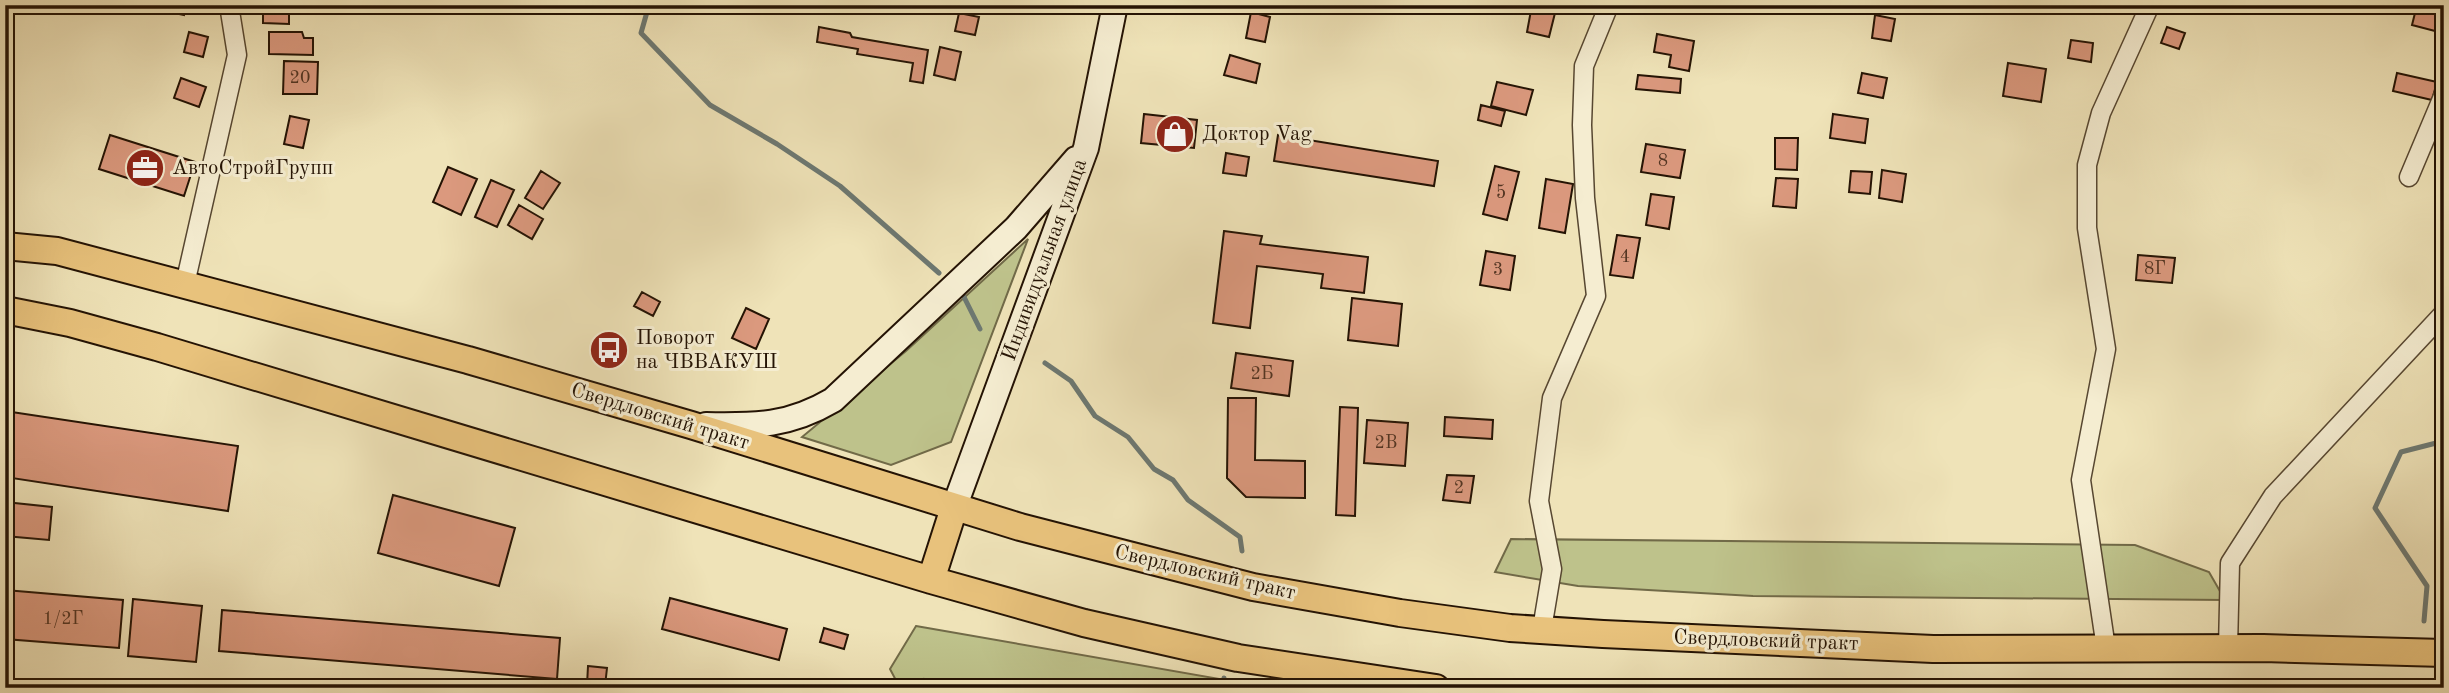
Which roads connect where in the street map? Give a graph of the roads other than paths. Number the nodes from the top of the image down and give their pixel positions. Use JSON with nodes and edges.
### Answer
{"nodes":[{"id":1,"x":229,"y":5,"type":"edge"},
{"id":2,"x":1115,"y":5,"type":"edge"},
{"id":3,"x":1609,"y":5,"type":"edge"},
{"id":4,"x":2150,"y":5,"type":"edge"},
{"id":5,"x":2444,"y":94,"type":"edge"},
{"id":6,"x":1086,"y":148,"type":"junction"},
{"id":7,"x":2409,"y":177,"type":"dead end"},
{"id":8,"x":5,"y":246,"type":"edge"},
{"id":9,"x":185,"y":284,"type":"junction"},
{"id":10,"x":5,"y":310,"type":"edge"},
{"id":11,"x":2444,"y":313,"type":"edge"},
{"id":12,"x":691,"y":425,"type":"junction"},
{"id":13,"x":954,"y":508,"type":"junction"},
{"id":14,"x":930,"y":580,"type":"junction"},
{"id":15,"x":1542,"y":629,"type":"junction"},
{"id":16,"x":2106,"y":648,"type":"junction"},
{"id":17,"x":2228,"y":648,"type":"junction"},
{"id":18,"x":2444,"y":653,"type":"edge"},
{"id":19,"x":1436,"y":688,"type":"edge"}],
"edges":[{"from":1,"to":9,"type":"street"},
{"from":2,"to":6,"type":"main road","name":"Индивидуальная улица"},
{"from":3,"to":15,"type":"street"},
{"from":4,"to":16,"type":"street"},
{"from":5,"to":7,"type":"street"},
{"from":6,"to":12,"type":"main road"},
{"from":6,"to":13,"type":"main road","name":"Индивидуальная улица"},
{"from":8,"to":9,"type":"main road","name":"Свердловский тракт"},
{"from":9,"to":12,"type":"main road","name":"Свердловский тракт"},
{"from":10,"to":14,"type":"main road"},
{"from":11,"to":17,"type":"street"},
{"from":12,"to":13,"type":"main road","name":"Свердловский тракт"},
{"from":13,"to":14,"type":"main road"},
{"from":13,"to":15,"type":"main road","name":"Свердловский тракт"},
{"from":14,"to":19,"type":"main road"},
{"from":15,"to":16,"type":"main road","name":"Свердловский тракт"},
{"from":16,"to":17,"type":"main road","name":"Свердловский тракт"},
{"from":17,"to":18,"type":"main road","name":"Свердловский тракт"}]}
